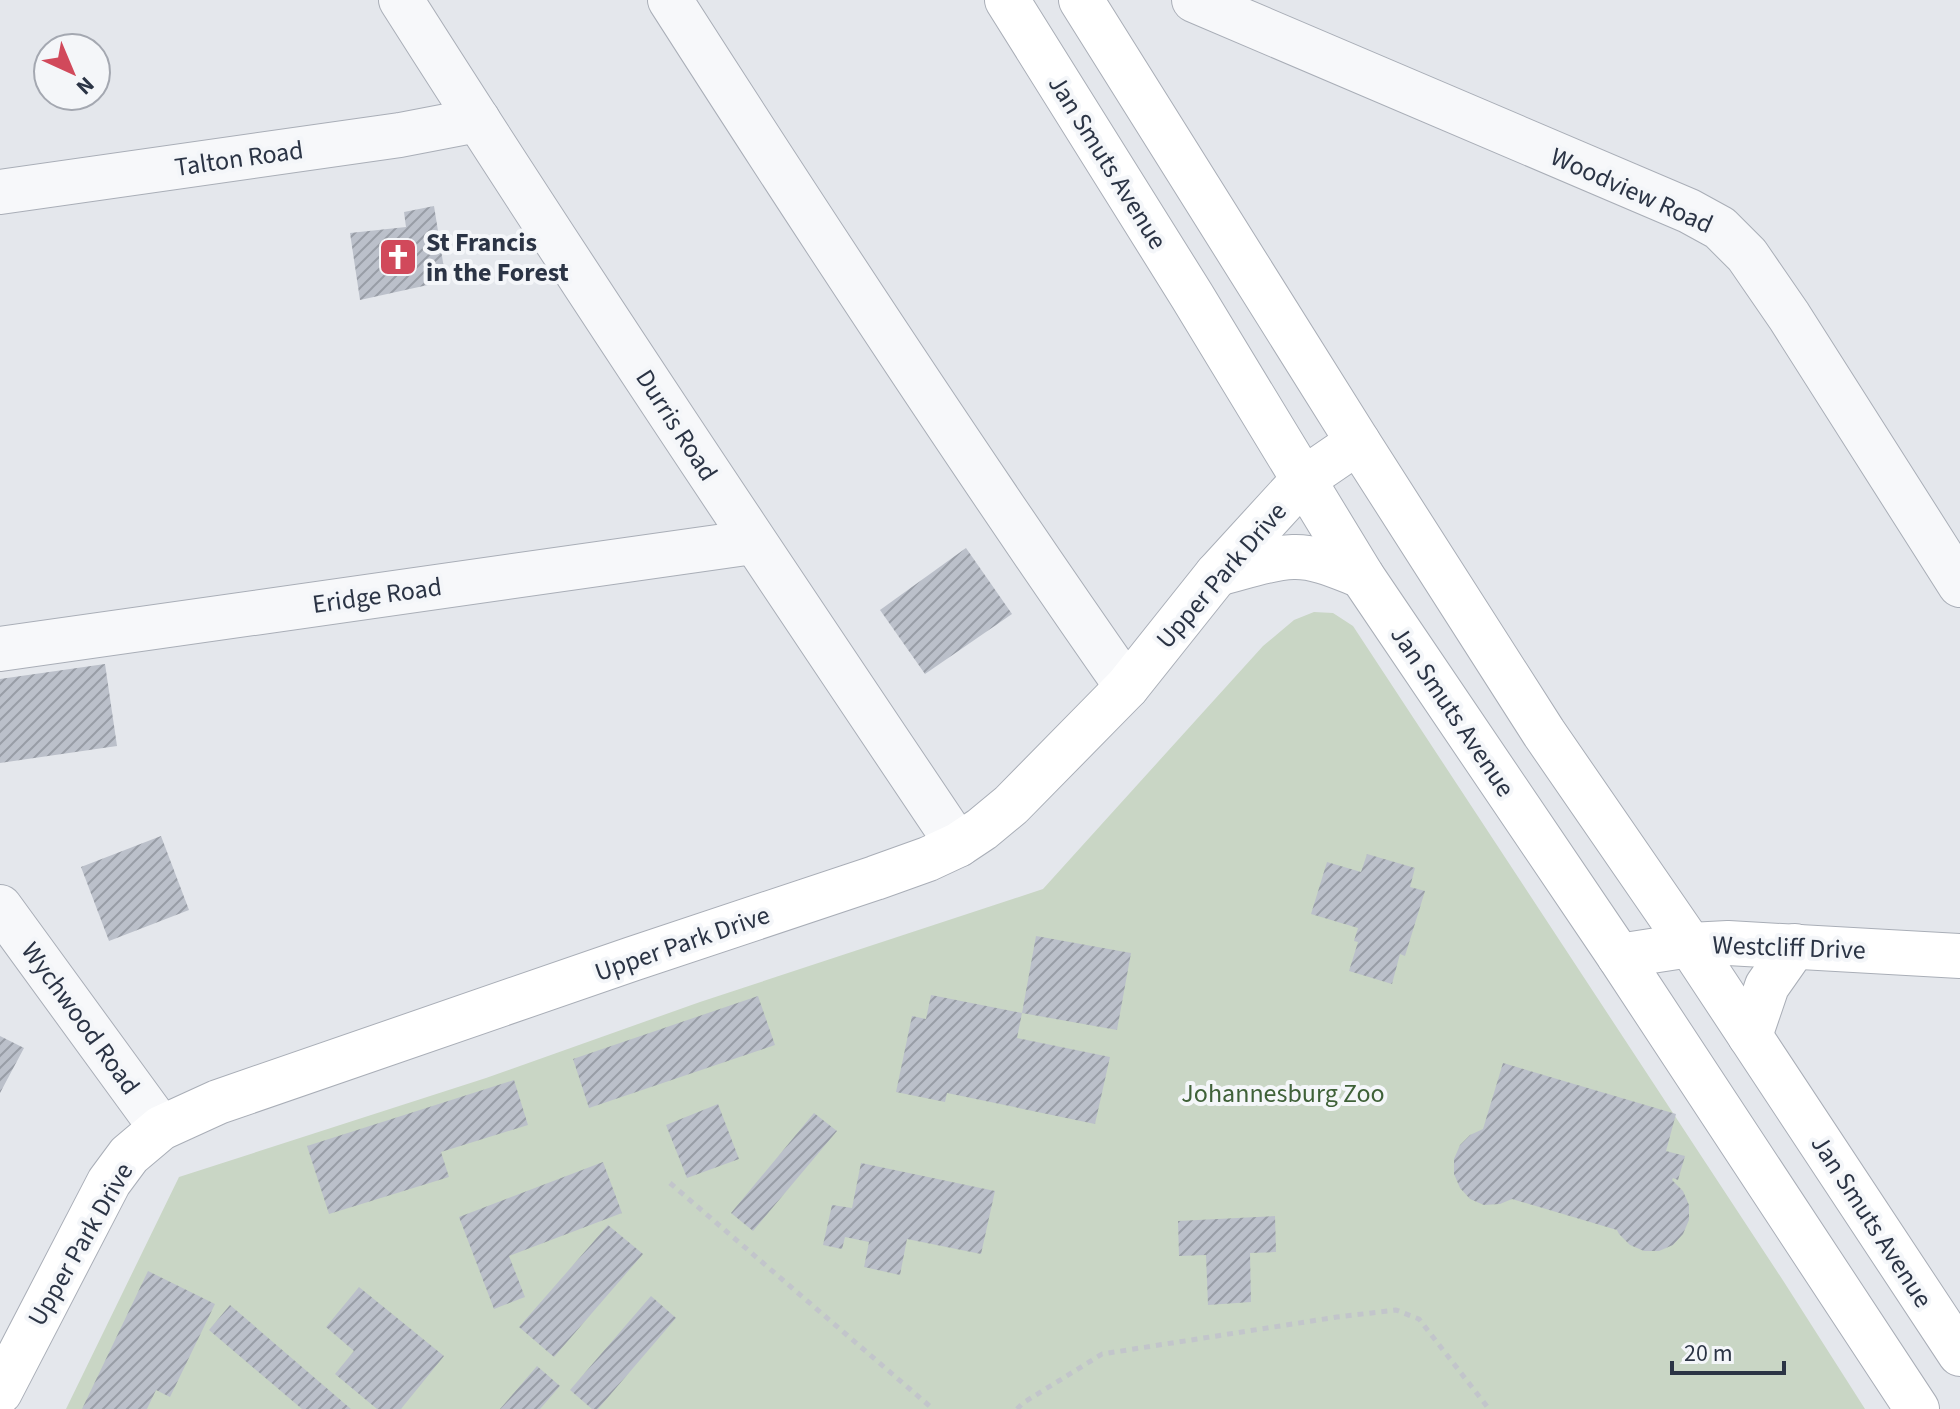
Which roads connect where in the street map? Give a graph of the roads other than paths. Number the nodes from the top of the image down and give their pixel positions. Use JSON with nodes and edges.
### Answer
{"nodes":[{"id":1,"x":401,"y":0,"type":"edge"},
{"id":2,"x":670,"y":0,"type":"edge"},
{"id":3,"x":1007,"y":0,"type":"edge"},
{"id":4,"x":1081,"y":0,"type":"edge"},
{"id":5,"x":1194,"y":0,"type":"edge"},
{"id":6,"x":478,"y":120,"type":"junction"},
{"id":7,"x":0,"y":192,"type":"edge"},
{"id":8,"x":1358,"y":442,"type":"junction"},
{"id":9,"x":1304,"y":479,"type":"junction"},
{"id":10,"x":753,"y":542,"type":"junction"},
{"id":11,"x":1217,"y":574,"type":"junction"},
{"id":12,"x":1362,"y":576,"type":"junction"},
{"id":13,"x":1960,"y":585,"type":"edge"},
{"id":14,"x":0,"y":649,"type":"edge"},
{"id":15,"x":1127,"y":687,"type":"junction"},
{"id":16,"x":958,"y":845,"type":"junction"},
{"id":17,"x":0,"y":907,"type":"edge"},
{"id":18,"x":1690,"y":945,"type":"junction"},
{"id":19,"x":1795,"y":946,"type":"junction"},
{"id":20,"x":1619,"y":956,"type":"junction"},
{"id":21,"x":1960,"y":956,"type":"edge"},
{"id":22,"x":1750,"y":1036,"type":"junction"},
{"id":23,"x":161,"y":1128,"type":"junction"},
{"id":24,"x":1960,"y":1354,"type":"edge"},
{"id":25,"x":0,"y":1392,"type":"edge"},
{"id":26,"x":1917,"y":1409,"type":"edge"}],
"edges":[{"from":1,"to":6,"type":"street","name":"Durris Road"},
{"from":2,"to":15,"type":"street"},
{"from":3,"to":9,"type":"main road","name":"Jan Smuts Avenue"},
{"from":4,"to":8,"type":"main road","name":"Jan Smuts Avenue"},
{"from":5,"to":13,"type":"street","name":"Woodview Road"},
{"from":6,"to":7,"type":"street","name":"Talton Road"},
{"from":6,"to":10,"type":"street","name":"Durris Road"},
{"from":8,"to":9,"type":"main road","name":"Upper Park Drive"},
{"from":8,"to":18,"type":"main road","name":"Jan Smuts Avenue"},
{"from":9,"to":11,"type":"main road","name":"Upper Park Drive"},
{"from":9,"to":12,"type":"main road","name":"Jan Smuts Avenue"},
{"from":10,"to":14,"type":"street","name":"Eridge Road"},
{"from":10,"to":16,"type":"street","name":"Durris Road"},
{"from":11,"to":12,"type":"main road"},
{"from":11,"to":15,"type":"main road","name":"Upper Park Drive"},
{"from":12,"to":20,"type":"main road","name":"Jan Smuts Avenue"},
{"from":15,"to":16,"type":"main road","name":"Upper Park Drive"},
{"from":16,"to":23,"type":"main road","name":"Upper Park Drive"},
{"from":17,"to":23,"type":"street","name":"Wychwood Road"},
{"from":18,"to":19,"type":"main road","name":"Westcliff Drive"},
{"from":18,"to":20,"type":"main road","name":"Westcliff Drive"},
{"from":18,"to":22,"type":"main road","name":"Jan Smuts Avenue"},
{"from":19,"to":21,"type":"main road","name":"Westcliff Drive"},
{"from":19,"to":22,"type":"main road"},
{"from":20,"to":26,"type":"main road","name":"Jan Smuts Avenue"},
{"from":22,"to":24,"type":"main road","name":"Jan Smuts Avenue"},
{"from":23,"to":25,"type":"main road","name":"Upper Park Drive"}]}
